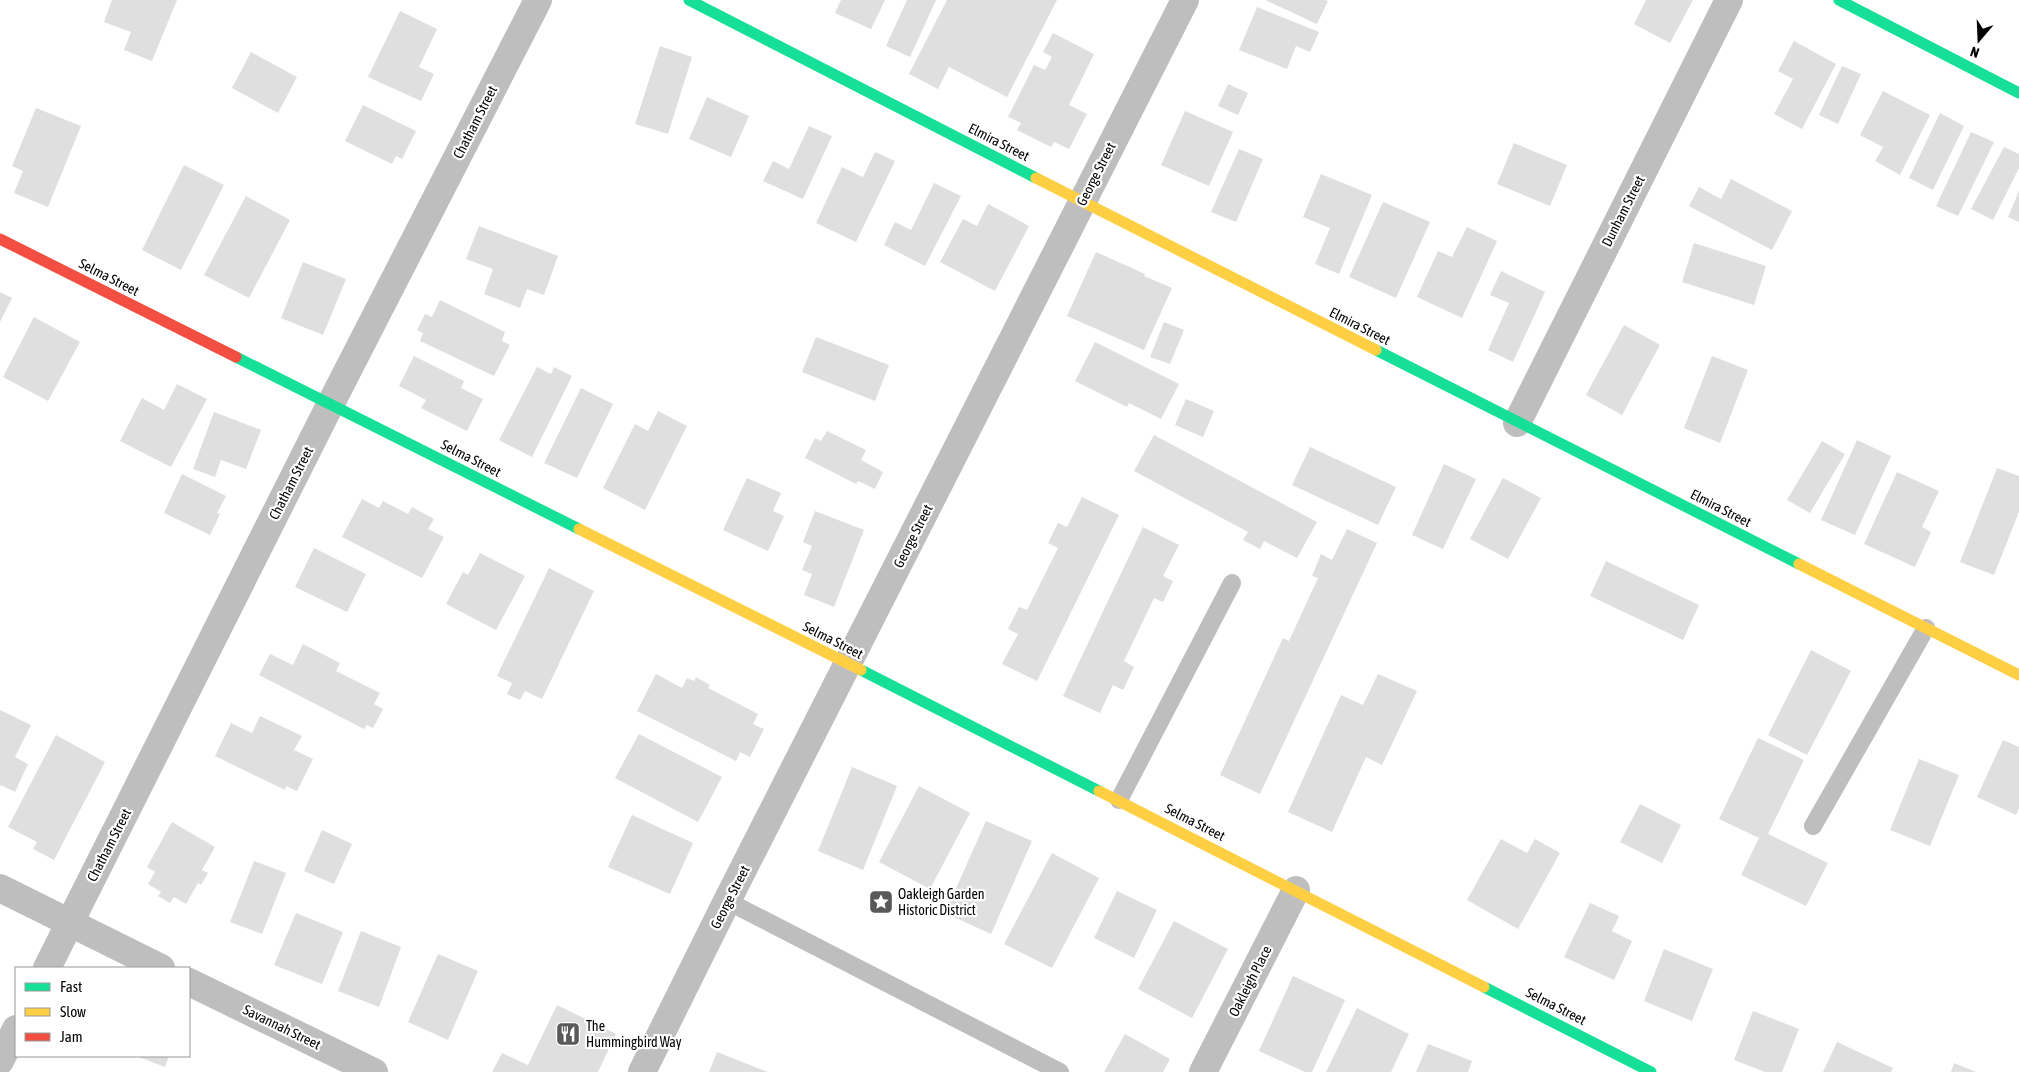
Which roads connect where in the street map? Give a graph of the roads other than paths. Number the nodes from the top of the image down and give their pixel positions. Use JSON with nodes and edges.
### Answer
{"nodes":[{"id":1,"x":538,"y":0,"type":"edge"},
{"id":2,"x":689,"y":0,"type":"edge"},
{"id":3,"x":1185,"y":0,"type":"edge"},
{"id":4,"x":1729,"y":0,"type":"edge"},
{"id":5,"x":1838,"y":0,"type":"edge"},
{"id":6,"x":2019,"y":93,"type":"edge"},
{"id":7,"x":1082,"y":202,"type":"junction"},
{"id":8,"x":0,"y":239,"type":"edge"},
{"id":9,"x":330,"y":405,"type":"junction"},
{"id":10,"x":1517,"y":423,"type":"junction"},
{"id":11,"x":1232,"y":583,"type":"dead end"},
{"id":12,"x":1926,"y":628,"type":"junction"},
{"id":13,"x":849,"y":664,"type":"junction"},
{"id":14,"x":2019,"y":675,"type":"edge"},
{"id":15,"x":1119,"y":800,"type":"junction"},
{"id":16,"x":1813,"y":826,"type":"dead end"},
{"id":17,"x":0,"y":888,"type":"edge"},
{"id":18,"x":1296,"y":890,"type":"junction"},
{"id":19,"x":727,"y":901,"type":"junction"},
{"id":20,"x":70,"y":924,"type":"junction"},
{"id":21,"x":48,"y":967,"type":"edge"},
{"id":22,"x":159,"y":967,"type":"edge"},
{"id":23,"x":190,"y":982,"type":"edge"},
{"id":24,"x":15,"y":1031,"type":"edge"},
{"id":25,"x":0,"y":1061,"type":"edge"},
{"id":26,"x":374,"y":1072,"type":"edge"},
{"id":27,"x":642,"y":1072,"type":"edge"},
{"id":28,"x":1060,"y":1072,"type":"edge"},
{"id":29,"x":1204,"y":1072,"type":"edge"},
{"id":30,"x":1651,"y":1072,"type":"edge"}],
"edges":[{"from":1,"to":9,"type":"street","name":"Chatham Street"},
{"from":2,"to":7,"type":"street","name":"Elmira Street"},
{"from":3,"to":7,"type":"street","name":"George Street"},
{"from":4,"to":10,"type":"street","name":"Dunham Street"},
{"from":5,"to":6,"type":"street"},
{"from":7,"to":10,"type":"street","name":"Elmira Street"},
{"from":7,"to":13,"type":"street","name":"George Street"},
{"from":8,"to":9,"type":"street","name":"Selma Street"},
{"from":9,"to":13,"type":"street","name":"Selma Street"},
{"from":9,"to":20,"type":"street","name":"Chatham Street"},
{"from":10,"to":12,"type":"street","name":"Elmira Street"},
{"from":11,"to":15,"type":"lane"},
{"from":12,"to":14,"type":"street","name":"Elmira Street"},
{"from":12,"to":16,"type":"lane"},
{"from":13,"to":15,"type":"street","name":"Selma Street"},
{"from":13,"to":19,"type":"street","name":"George Street"},
{"from":15,"to":18,"type":"street","name":"Selma Street"},
{"from":17,"to":20,"type":"street"},
{"from":18,"to":29,"type":"street","name":"Oakleigh Place"},
{"from":18,"to":30,"type":"street","name":"Selma Street"},
{"from":19,"to":27,"type":"street","name":"George Street"},
{"from":19,"to":28,"type":"lane"},
{"from":20,"to":21,"type":"street","name":"Chatham Street"},
{"from":20,"to":22,"type":"street"},
{"from":23,"to":26,"type":"street","name":"Savannah Street"},
{"from":24,"to":25,"type":"street"}]}
